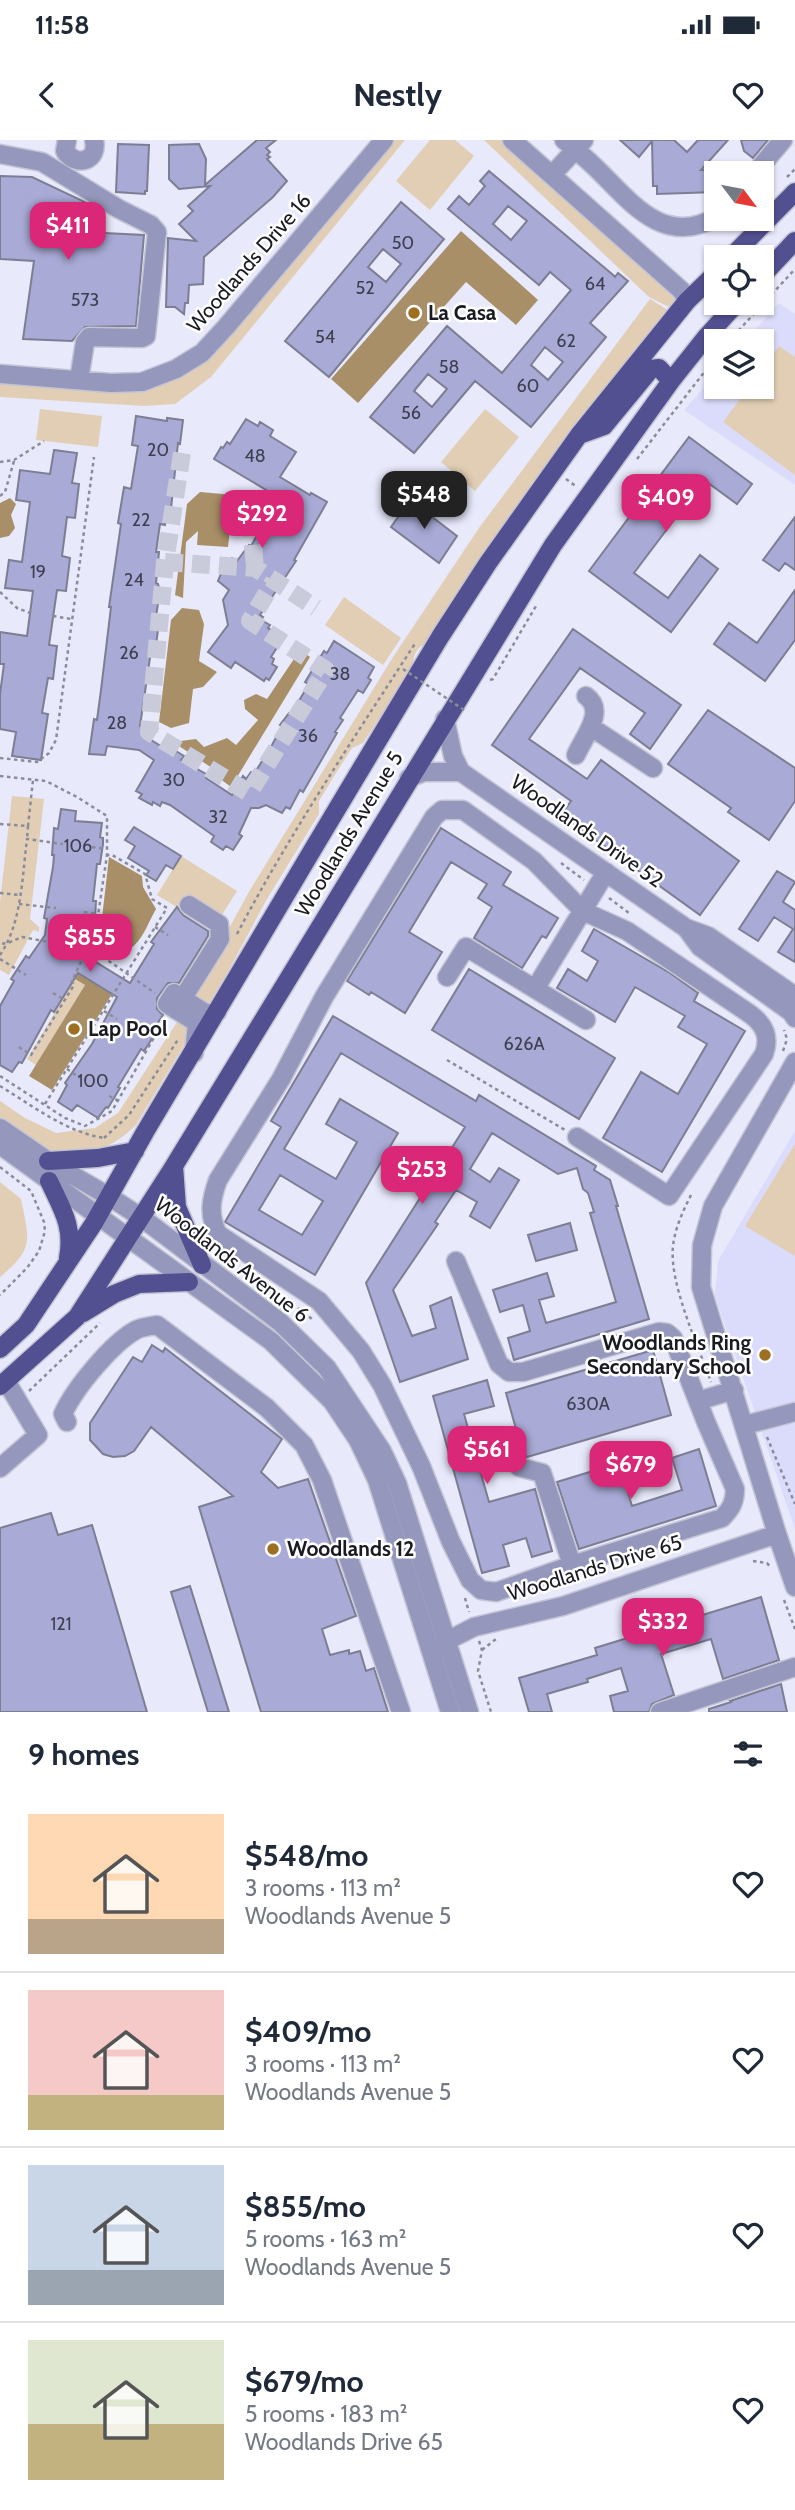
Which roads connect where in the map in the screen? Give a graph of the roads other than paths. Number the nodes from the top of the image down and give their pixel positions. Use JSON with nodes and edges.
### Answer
{"nodes":[{"id":1,"x":2,"y":140,"type":"edge"},
{"id":2,"x":67,"y":140,"type":"edge"},
{"id":3,"x":94,"y":140,"type":"edge"},
{"id":4,"x":384,"y":140,"type":"edge"},
{"id":5,"x":512,"y":140,"type":"edge"},
{"id":6,"x":783,"y":140,"type":"edge"},
{"id":7,"x":574,"y":143,"type":"edge"},
{"id":8,"x":0,"y":154,"type":"edge"},
{"id":9,"x":73,"y":160,"type":"junction"},
{"id":10,"x":765,"y":161,"type":"edge"},
{"id":11,"x":58,"y":173,"type":"junction"},
{"id":12,"x":552,"y":175,"type":"junction"},
{"id":13,"x":795,"y":192,"type":"edge"},
{"id":14,"x":704,"y":222,"type":"edge"},
{"id":15,"x":795,"y":241,"type":"edge"},
{"id":16,"x":743,"y":245,"type":"edge"},
{"id":17,"x":774,"y":263,"type":"edge"},
{"id":18,"x":704,"y":285,"type":"edge"},
{"id":19,"x":687,"y":301,"type":"junction"},
{"id":20,"x":726,"y":315,"type":"edge"},
{"id":21,"x":0,"y":374,"type":"edge"},
{"id":22,"x":79,"y":380,"type":"junction"},
{"id":23,"x":671,"y":381,"type":"junction"},
{"id":24,"x":579,"y":435,"type":"junction"},
{"id":25,"x":586,"y":696,"type":"dead end"},
{"id":26,"x":452,"y":718,"type":"junction"},
{"id":27,"x":591,"y":727,"type":"junction"},
{"id":28,"x":576,"y":755,"type":"dead end"},
{"id":29,"x":653,"y":768,"type":"dead end"},
{"id":30,"x":461,"y":772,"type":"junction"},
{"id":31,"x":409,"y":778,"type":"junction"},
{"id":32,"x":607,"y":872,"type":"junction"},
{"id":33,"x":189,"y":905,"type":"dead end"},
{"id":34,"x":583,"y":911,"type":"junction"},
{"id":35,"x":687,"y":928,"type":"junction"},
{"id":36,"x":447,"y":977,"type":"dead end"},
{"id":37,"x":535,"y":989,"type":"junction"},
{"id":38,"x":795,"y":996,"type":"edge"},
{"id":39,"x":183,"y":998,"type":"junction"},
{"id":40,"x":217,"y":1012,"type":"junction"},
{"id":41,"x":586,"y":1020,"type":"dead end"},
{"id":42,"x":789,"y":1022,"type":"edge"},
{"id":43,"x":194,"y":1053,"type":"junction"},
{"id":44,"x":789,"y":1056,"type":"edge"},
{"id":45,"x":0,"y":1128,"type":"edge"},
{"id":46,"x":577,"y":1137,"type":"road end"},
{"id":47,"x":0,"y":1145,"type":"edge"},
{"id":48,"x":135,"y":1151,"type":"junction"},
{"id":49,"x":48,"y":1161,"type":"junction"},
{"id":50,"x":174,"y":1166,"type":"junction"},
{"id":51,"x":49,"y":1181,"type":"junction"},
{"id":52,"x":110,"y":1197,"type":"junction"},
{"id":53,"x":98,"y":1217,"type":"junction"},
{"id":54,"x":142,"y":1218,"type":"junction"},
{"id":55,"x":129,"y":1237,"type":"junction"},
{"id":56,"x":456,"y":1261,"type":"dead end"},
{"id":57,"x":67,"y":1264,"type":"junction"},
{"id":58,"x":202,"y":1265,"type":"junction"},
{"id":59,"x":189,"y":1282,"type":"junction"},
{"id":60,"x":77,"y":1317,"type":"junction"},
{"id":61,"x":0,"y":1349,"type":"edge"},
{"id":62,"x":3,"y":1383,"type":"edge"},
{"id":63,"x":734,"y":1390,"type":"junction"},
{"id":64,"x":707,"y":1399,"type":"junction"},
{"id":65,"x":795,"y":1412,"type":"edge"},
{"id":66,"x":67,"y":1422,"type":"dead end"},
{"id":67,"x":752,"y":1423,"type":"junction"},
{"id":68,"x":505,"y":1441,"type":"dead end"},
{"id":69,"x":0,"y":1468,"type":"edge"},
{"id":70,"x":777,"y":1534,"type":"junction"},
{"id":71,"x":572,"y":1565,"type":"junction"},
{"id":72,"x":789,"y":1591,"type":"edge"},
{"id":73,"x":446,"y":1643,"type":"junction"},
{"id":74,"x":429,"y":1649,"type":"junction"},
{"id":75,"x":795,"y":1667,"type":"edge"},
{"id":76,"x":401,"y":1712,"type":"edge"},
{"id":77,"x":450,"y":1712,"type":"edge"},
{"id":78,"x":469,"y":1712,"type":"edge"},
{"id":79,"x":660,"y":1712,"type":"edge"}],
"edges":[{"from":1,"to":8,"type":"street"},
{"from":2,"to":9,"type":"street"},
{"from":3,"to":9,"type":"street"},
{"from":4,"to":22,"type":"street","name":"Woodlands Drive 16"},
{"from":5,"to":12,"type":"street"},
{"from":6,"to":10,"type":"street"},
{"from":7,"to":12,"type":"street"},
{"from":7,"to":14,"type":"street"},
{"from":8,"to":11,"type":"street"},
{"from":9,"to":11,"type":"street"},
{"from":11,"to":22,"type":"street"},
{"from":12,"to":19,"type":"street"},
{"from":13,"to":16,"type":"main road"},
{"from":15,"to":17,"type":"main road"},
{"from":18,"to":19,"type":"main road","name":"Woodlands Avenue 5"},
{"from":19,"to":24,"type":"main road","name":"Woodlands Avenue 5"},
{"from":20,"to":23,"type":"main road","name":"Woodlands Avenue 5"},
{"from":21,"to":22,"type":"street","name":"Woodlands Drive 16"},
{"from":23,"to":24,"type":"main road"},
{"from":23,"to":26,"type":"main road","name":"Woodlands Avenue 5"},
{"from":24,"to":40,"type":"main road","name":"Woodlands Avenue 5"},
{"from":25,"to":27,"type":"street"},
{"from":26,"to":30,"type":"street"},
{"from":26,"to":31,"type":"main road","name":"Woodlands Avenue 5"},
{"from":27,"to":28,"type":"street"},
{"from":27,"to":29,"type":"street"},
{"from":30,"to":31,"type":"street"},
{"from":30,"to":32,"type":"street","name":"Woodlands Drive 52"},
{"from":31,"to":50,"type":"main road","name":"Woodlands Avenue 5"},
{"from":32,"to":34,"type":"street"},
{"from":32,"to":35,"type":"street","name":"Woodlands Drive 52"},
{"from":33,"to":39,"type":"street"},
{"from":34,"to":37,"type":"street"},
{"from":34,"to":46,"type":"street"},
{"from":34,"to":71,"type":"street"},
{"from":35,"to":38,"type":"street","name":"Woodlands Drive 52"},
{"from":35,"to":42,"type":"street","name":"Woodlands Drive 52"},
{"from":36,"to":37,"type":"street"},
{"from":37,"to":41,"type":"street"},
{"from":39,"to":40,"type":"street"},
{"from":39,"to":43,"type":"street"},
{"from":40,"to":43,"type":"main road","name":"Woodlands Avenue 5"},
{"from":43,"to":48,"type":"main road","name":"Woodlands Avenue 5"},
{"from":44,"to":63,"type":"street"},
{"from":45,"to":49,"type":"street","name":"Woodlands Avenue 6"},
{"from":47,"to":51,"type":"street","name":"Woodlands Avenue 6"},
{"from":48,"to":49,"type":"main road"},
{"from":48,"to":52,"type":"main road","name":"Woodlands Avenue 5"},
{"from":49,"to":52,"type":"street","name":"Woodlands Avenue 6"},
{"from":50,"to":54,"type":"main road","name":"Woodlands Avenue 5"},
{"from":50,"to":58,"type":"main road"},
{"from":51,"to":53,"type":"street","name":"Woodlands Avenue 6"},
{"from":51,"to":57,"type":"main road"},
{"from":52,"to":53,"type":"main road","name":"Woodlands Avenue 5"},
{"from":52,"to":54,"type":"street","name":"Woodlands Avenue 6"},
{"from":53,"to":55,"type":"street","name":"Woodlands Avenue 6"},
{"from":53,"to":57,"type":"main road","name":"Woodlands Avenue 5"},
{"from":54,"to":55,"type":"main road","name":"Woodlands Avenue 5"},
{"from":54,"to":58,"type":"street","name":"Woodlands Avenue 6"},
{"from":55,"to":59,"type":"street","name":"Woodlands Avenue 6"},
{"from":55,"to":60,"type":"main road","name":"Woodlands Avenue 5"},
{"from":56,"to":64,"type":"street"},
{"from":57,"to":61,"type":"main road","name":"Woodlands Avenue 5"},
{"from":58,"to":73,"type":"street","name":"Woodlands Avenue 6"},
{"from":59,"to":60,"type":"main road"},
{"from":59,"to":74,"type":"street","name":"Woodlands Avenue 6"},
{"from":60,"to":62,"type":"main road","name":"Woodlands Avenue 5"},
{"from":62,"to":69,"type":"street"},
{"from":63,"to":64,"type":"street"},
{"from":63,"to":67,"type":"street"},
{"from":64,"to":71,"type":"street"},
{"from":65,"to":67,"type":"street"},
{"from":66,"to":76,"type":"street"},
{"from":67,"to":70,"type":"street"},
{"from":68,"to":71,"type":"street"},
{"from":70,"to":72,"type":"street"},
{"from":70,"to":73,"type":"street","name":"Woodlands Drive 65"},
{"from":73,"to":74,"type":"street","name":"Woodlands Drive 65"},
{"from":73,"to":78,"type":"street","name":"Woodlands Avenue 6"},
{"from":74,"to":77,"type":"street","name":"Woodlands Avenue 6"},
{"from":75,"to":79,"type":"street"}]}
